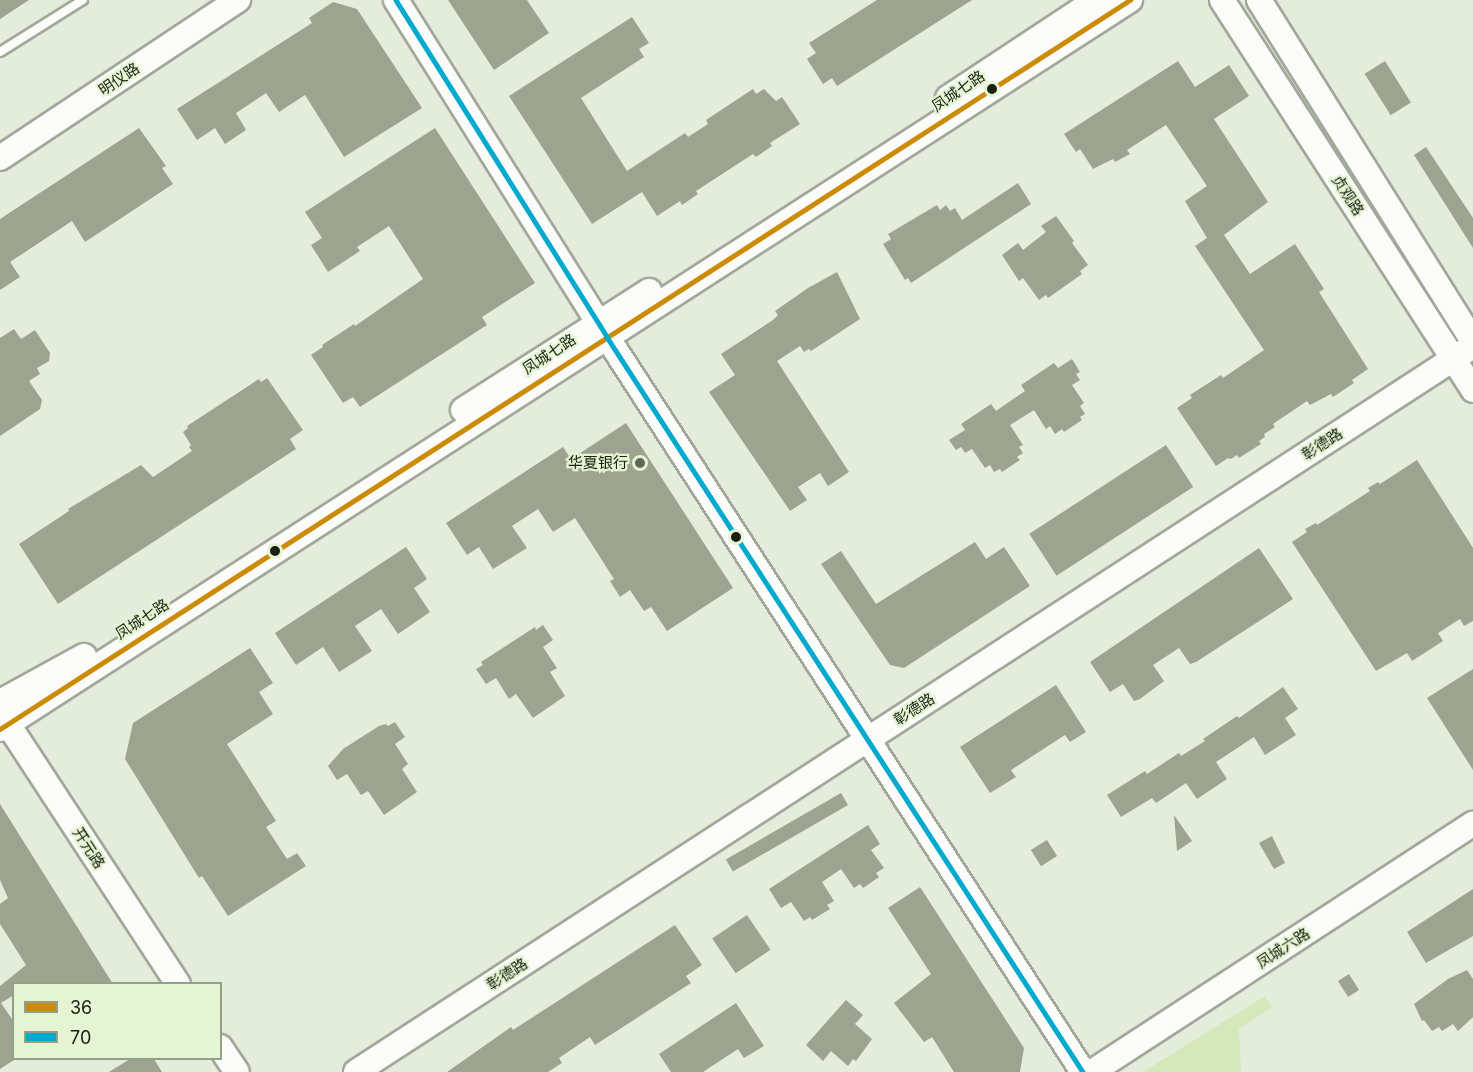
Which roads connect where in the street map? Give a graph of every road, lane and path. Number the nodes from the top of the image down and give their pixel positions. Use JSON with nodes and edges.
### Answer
{"nodes":[{"id":1,"x":83,"y":0,"type":"edge"},
{"id":2,"x":238,"y":0,"type":"edge"},
{"id":3,"x":396,"y":0,"type":"edge"},
{"id":4,"x":1096,"y":0,"type":"edge"},
{"id":5,"x":1130,"y":0,"type":"edge"},
{"id":6,"x":1222,"y":0,"type":"edge"},
{"id":7,"x":1259,"y":0,"type":"edge"},
{"id":8,"x":0,"y":52,"type":"edge"},
{"id":9,"x":0,"y":158,"type":"edge"},
{"id":10,"x":603,"y":329,"type":"junction"},
{"id":11,"x":1473,"y":341,"type":"edge"},
{"id":12,"x":1463,"y":353,"type":"edge"},
{"id":13,"x":1473,"y":390,"type":"edge"},
{"id":14,"x":0,"y":702,"type":"edge"},
{"id":15,"x":3,"y":722,"type":"edge"},
{"id":16,"x":868,"y":739,"type":"junction"},
{"id":17,"x":1473,"y":824,"type":"edge"},
{"id":18,"x":177,"y":982,"type":"edge"},
{"id":19,"x":222,"y":1050,"type":"edge"},
{"id":20,"x":237,"y":1072,"type":"edge"},
{"id":21,"x":356,"y":1072,"type":"edge"},
{"id":22,"x":1083,"y":1072,"type":"edge"},
{"id":23,"x":1092,"y":1072,"type":"edge"}],
"edges":[{"from":1,"to":8,"type":"lane"},
{"from":2,"to":9,"type":"street","name":"明仪路"},
{"from":3,"to":10,"type":"street"},
{"from":4,"to":10,"type":"street","name":"凤城七路"},
{"from":5,"to":10,"type":"street","name":"凤城七路"},
{"from":6,"to":12,"type":"street","name":"贞观路"},
{"from":7,"to":11,"type":"street","name":"贞观路"},
{"from":10,"to":14,"type":"street","name":"凤城七路"},
{"from":10,"to":15,"type":"street","name":"凤城七路"},
{"from":10,"to":16,"type":"street"},
{"from":12,"to":13,"type":"street","name":"贞观路"},
{"from":12,"to":16,"type":"street","name":"彰德路"},
{"from":15,"to":18,"type":"street","name":"开元路"},
{"from":16,"to":21,"type":"street","name":"彰德路"},
{"from":16,"to":22,"type":"street"},
{"from":17,"to":23,"type":"street","name":"凤城六路"},
{"from":19,"to":20,"type":"street"}]}
